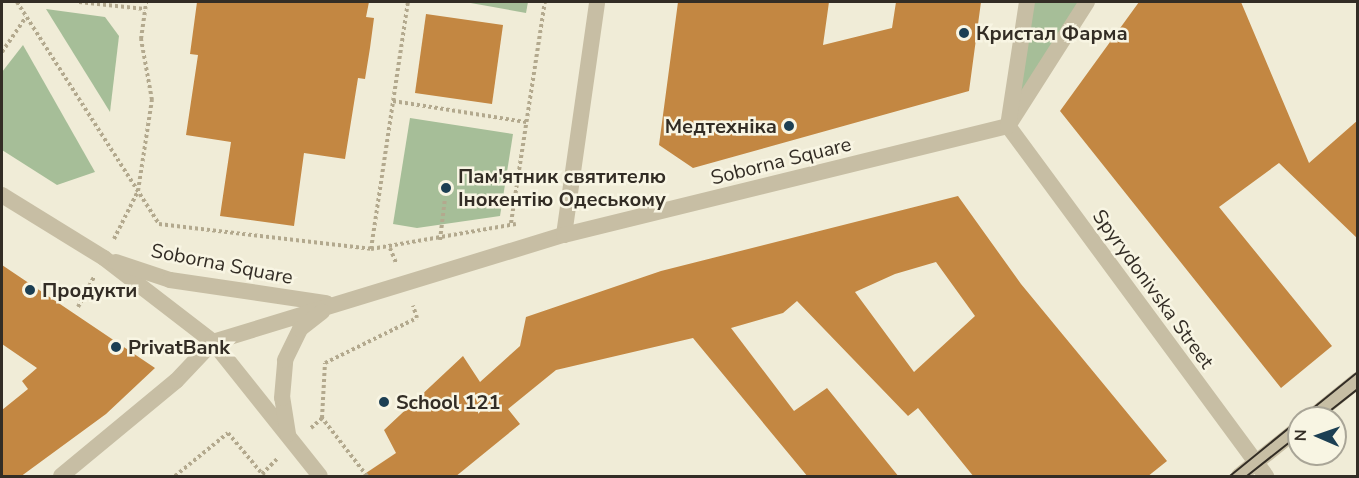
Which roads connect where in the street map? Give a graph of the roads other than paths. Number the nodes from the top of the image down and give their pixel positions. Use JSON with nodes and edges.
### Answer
{"nodes":[{"id":1,"x":597,"y":2,"type":"edge"},
{"id":2,"x":1027,"y":2,"type":"edge"},
{"id":3,"x":1087,"y":2,"type":"edge"},
{"id":4,"x":1008,"y":126,"type":"junction"},
{"id":5,"x":2,"y":195,"type":"edge"},
{"id":6,"x":564,"y":234,"type":"junction"},
{"id":7,"x":104,"y":258,"type":"junction"},
{"id":8,"x":333,"y":304,"type":"junction"},
{"id":9,"x":213,"y":342,"type":"junction"},
{"id":10,"x":1358,"y":380,"type":"edge"},
{"id":11,"x":1326,"y":406,"type":"edge"},
{"id":12,"x":289,"y":437,"type":"junction"},
{"id":13,"x":1287,"y":441,"type":"edge"},
{"id":14,"x":1261,"y":470,"type":"edge"},
{"id":15,"x":61,"y":477,"type":"edge"},
{"id":16,"x":320,"y":477,"type":"edge"},
{"id":17,"x":1239,"y":477,"type":"edge"}],
"edges":[{"from":1,"to":6,"type":"street"},
{"from":2,"to":4,"type":"street"},
{"from":3,"to":4,"type":"street"},
{"from":4,"to":6,"type":"street","name":"Soborna Square"},
{"from":4,"to":14,"type":"street","name":"Spyrydonivska Street"},
{"from":5,"to":7,"type":"street","name":"Soborna Square"},
{"from":6,"to":8,"type":"street","name":"Soborna Square"},
{"from":7,"to":8,"type":"street","name":"Soborna Square"},
{"from":7,"to":9,"type":"street","name":"Soborna Square"},
{"from":8,"to":9,"type":"street","name":"Soborna Square"},
{"from":8,"to":12,"type":"street"},
{"from":9,"to":12,"type":"street"},
{"from":9,"to":15,"type":"street"},
{"from":10,"to":11,"type":"street"},
{"from":12,"to":16,"type":"street"},
{"from":13,"to":14,"type":"street"},
{"from":14,"to":17,"type":"street"}]}
